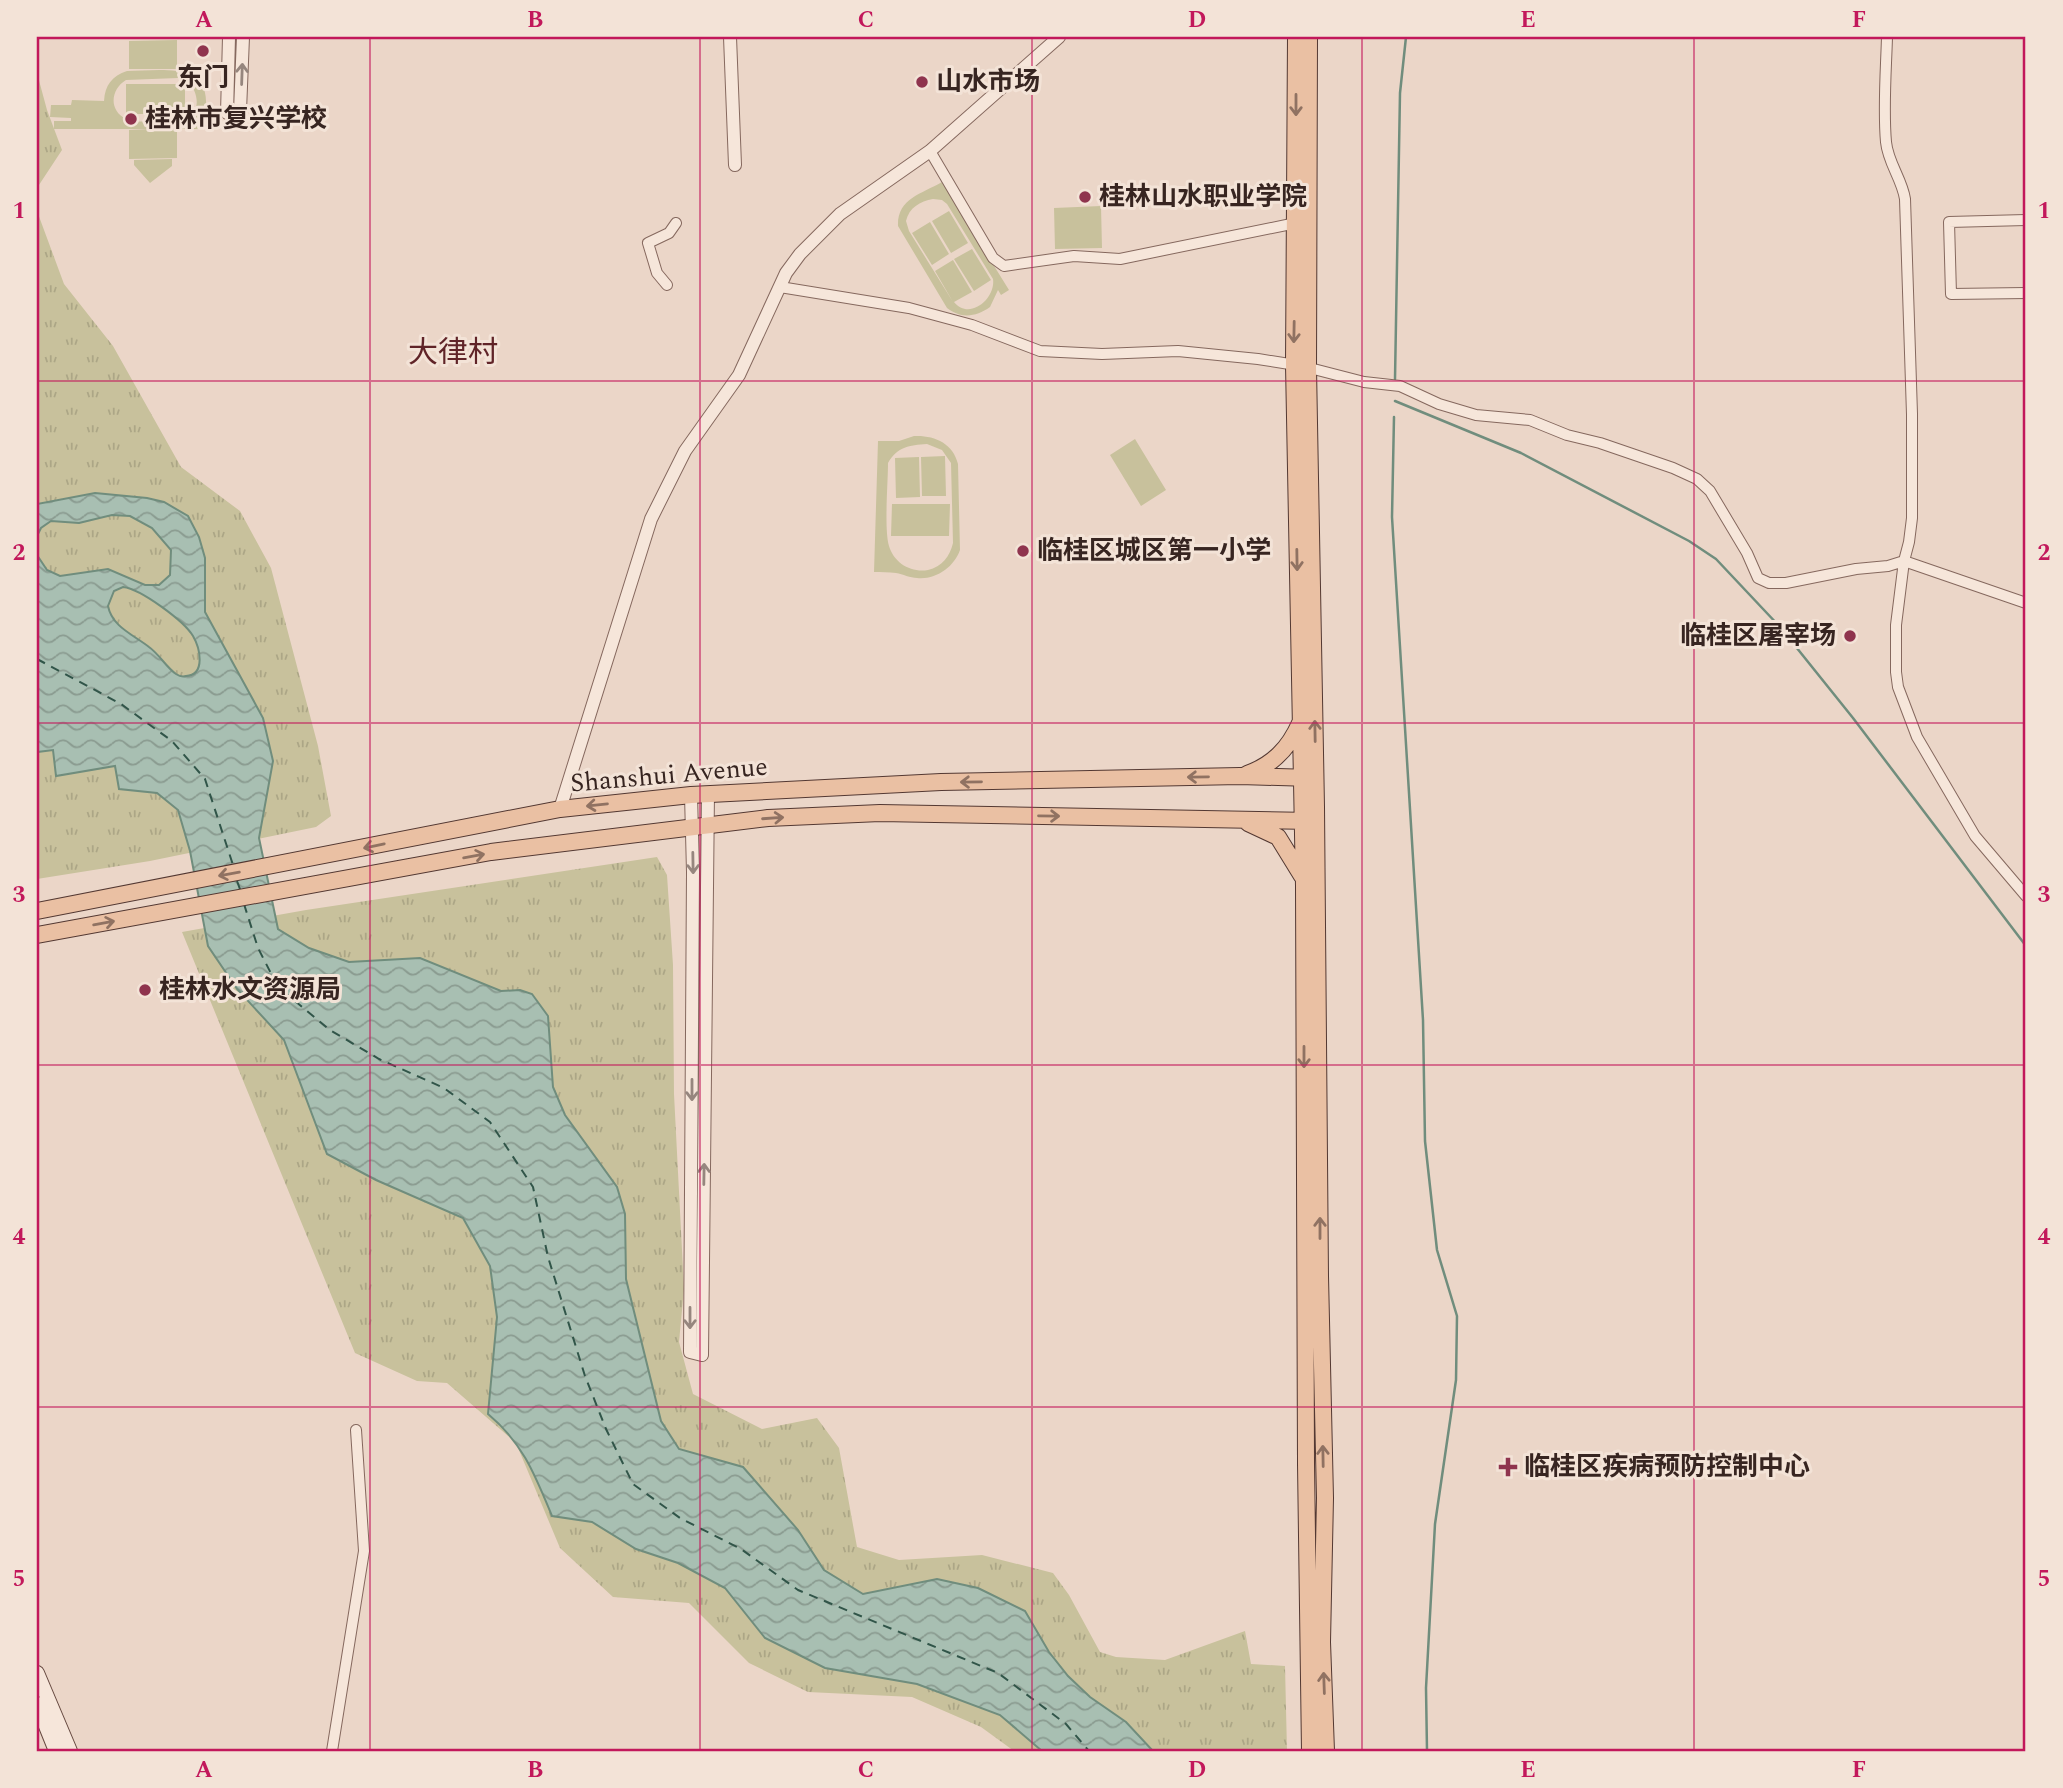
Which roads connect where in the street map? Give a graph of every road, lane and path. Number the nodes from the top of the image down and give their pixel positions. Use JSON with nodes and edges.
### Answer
{"nodes":[{"id":1,"x":229,"y":37,"type":"edge"},
{"id":2,"x":243,"y":37,"type":"edge"},
{"id":3,"x":730,"y":37,"type":"edge"},
{"id":4,"x":1059,"y":37,"type":"edge"},
{"id":5,"x":1296,"y":37,"type":"edge"},
{"id":6,"x":1309,"y":37,"type":"edge"},
{"id":7,"x":1887,"y":37,"type":"edge"},
{"id":8,"x":930,"y":151,"type":"junction"},
{"id":9,"x":735,"y":165,"type":"dead end"},
{"id":10,"x":2026,"y":220,"type":"edge"},
{"id":11,"x":676,"y":223,"type":"dead end"},
{"id":12,"x":1296,"y":223,"type":"junction"},
{"id":13,"x":667,"y":285,"type":"dead end"},
{"id":14,"x":780,"y":286,"type":"junction"},
{"id":15,"x":2026,"y":293,"type":"edge"},
{"id":16,"x":1301,"y":366,"type":"junction"},
{"id":17,"x":1904,"y":561,"type":"junction"},
{"id":18,"x":2026,"y":603,"type":"edge"},
{"id":19,"x":1301,"y":721,"type":"junction"},
{"id":20,"x":1240,"y":776,"type":"junction"},
{"id":21,"x":1309,"y":778,"type":"junction"},
{"id":22,"x":708,"y":793,"type":"junction"},
{"id":23,"x":691,"y":795,"type":"junction"},
{"id":24,"x":560,"y":809,"type":"junction"},
{"id":25,"x":1239,"y":820,"type":"junction"},
{"id":26,"x":1309,"y":820,"type":"junction"},
{"id":27,"x":700,"y":826,"type":"junction"},
{"id":28,"x":1304,"y":878,"type":"junction"},
{"id":29,"x":2026,"y":897,"type":"edge"},
{"id":30,"x":37,"y":911,"type":"edge"},
{"id":31,"x":37,"y":935,"type":"edge"},
{"id":32,"x":356,"y":1430,"type":"dead end"},
{"id":33,"x":37,"y":1672,"type":"edge"},
{"id":34,"x":37,"y":1704,"type":"edge"},
{"id":35,"x":56,"y":1751,"type":"edge"},
{"id":36,"x":70,"y":1751,"type":"edge"},
{"id":37,"x":331,"y":1751,"type":"edge"},
{"id":38,"x":1310,"y":1751,"type":"edge"},
{"id":39,"x":1326,"y":1751,"type":"edge"}],
"edges":[{"from":1,"to":2,"type":"street","one_way":true},
{"from":3,"to":9,"type":"street"},
{"from":4,"to":8,"type":"street"},
{"from":5,"to":12,"type":"main road","one_way":true},
{"from":6,"to":16,"type":"main road"},
{"from":7,"to":17,"type":"street"},
{"from":8,"to":12,"type":"street"},
{"from":8,"to":14,"type":"street"},
{"from":10,"to":15,"type":"street"},
{"from":11,"to":13,"type":"street"},
{"from":12,"to":16,"type":"main road","one_way":true},
{"from":14,"to":16,"type":"street"},
{"from":14,"to":24,"type":"street"},
{"from":16,"to":17,"type":"street"},
{"from":16,"to":19,"type":"main road","one_way":true},
{"from":21,"to":16,"type":"main road","one_way":true},
{"from":17,"to":18,"type":"street"},
{"from":17,"to":29,"type":"street"},
{"from":19,"to":20,"type":"main road"},
{"from":19,"to":21,"type":"main road"},
{"from":20,"to":21,"type":"main road","name":"Shanshui Avenue"},
{"from":20,"to":22,"type":"main road","name":"Shanshui Avenue","one_way":true},
{"from":21,"to":26,"type":"main road"},
{"from":22,"to":23,"type":"main road","name":"Shanshui Avenue"},
{"from":22,"to":27,"type":"street"},
{"from":23,"to":24,"type":"main road","name":"Shanshui Avenue","one_way":true},
{"from":23,"to":27,"type":"street"},
{"from":24,"to":30,"type":"main road","name":"Shanshui Avenue","one_way":true},
{"from":25,"to":26,"type":"main road","name":"Shanshui Avenue"},
{"from":27,"to":25,"type":"main road","name":"Shanshui Avenue","one_way":true},
{"from":25,"to":28,"type":"main road"},
{"from":26,"to":28,"type":"main road"},
{"from":39,"to":26,"type":"main road","one_way":true},
{"from":27,"to":27,"type":"street","one_way":true},
{"from":31,"to":27,"type":"main road","name":"Shanshui Avenue","one_way":true},
{"from":28,"to":38,"type":"main road","one_way":true},
{"from":32,"to":37,"type":"street"},
{"from":33,"to":36,"type":"main road"},
{"from":34,"to":35,"type":"main road"}]}
